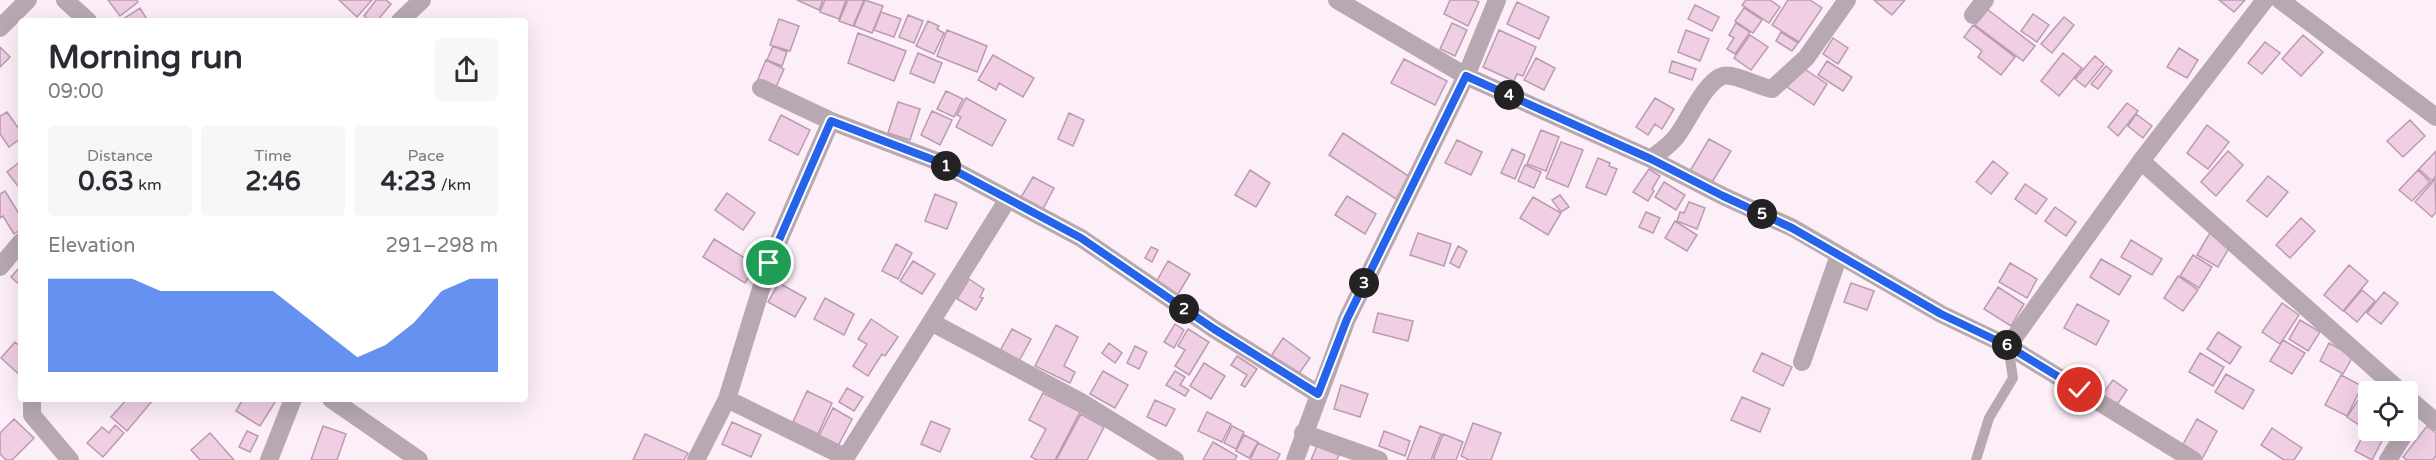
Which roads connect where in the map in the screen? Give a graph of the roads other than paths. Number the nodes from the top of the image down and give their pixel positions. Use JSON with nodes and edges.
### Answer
{"nodes":[{"id":1,"x":28,"y":0,"type":"edge"},
{"id":2,"x":65,"y":0,"type":"edge"},
{"id":3,"x":422,"y":0,"type":"edge"},
{"id":4,"x":1337,"y":0,"type":"edge"},
{"id":5,"x":1497,"y":0,"type":"edge"},
{"id":6,"x":1847,"y":0,"type":"edge"},
{"id":7,"x":1985,"y":0,"type":"edge"},
{"id":8,"x":2265,"y":0,"type":"edge"},
{"id":9,"x":2280,"y":0,"type":"edge"},
{"id":10,"x":1973,"y":15,"type":"dead end"},
{"id":11,"x":85,"y":18,"type":"edge"},
{"id":12,"x":403,"y":18,"type":"edge"},
{"id":13,"x":0,"y":28,"type":"edge"},
{"id":14,"x":1466,"y":76,"type":"junction"},
{"id":15,"x":761,"y":88,"type":"dead end"},
{"id":16,"x":2436,"y":117,"type":"edge"},
{"id":17,"x":831,"y":121,"type":"junction"},
{"id":18,"x":1651,"y":159,"type":"junction"},
{"id":19,"x":2141,"y":161,"type":"junction"},
{"id":20,"x":1008,"y":199,"type":"junction"},
{"id":21,"x":18,"y":246,"type":"edge"},
{"id":22,"x":1839,"y":255,"type":"junction"},
{"id":23,"x":0,"y":267,"type":"edge"},
{"id":24,"x":931,"y":322,"type":"junction"},
{"id":25,"x":2008,"y":346,"type":"junction"},
{"id":26,"x":1802,"y":362,"type":"dead end"},
{"id":27,"x":2389,"y":381,"type":"edge"},
{"id":28,"x":1318,"y":394,"type":"junction"},
{"id":29,"x":727,"y":399,"type":"junction"},
{"id":30,"x":30,"y":402,"type":"edge"},
{"id":31,"x":293,"y":402,"type":"edge"},
{"id":32,"x":335,"y":402,"type":"edge"},
{"id":33,"x":2418,"y":407,"type":"edge"},
{"id":34,"x":2436,"y":422,"type":"edge"},
{"id":35,"x":1303,"y":433,"type":"junction"},
{"id":36,"x":2400,"y":441,"type":"edge"},
{"id":37,"x":845,"y":459,"type":"edge"},
{"id":38,"x":70,"y":460,"type":"edge"},
{"id":39,"x":269,"y":460,"type":"edge"},
{"id":40,"x":419,"y":460,"type":"edge"},
{"id":41,"x":696,"y":460,"type":"edge"},
{"id":42,"x":1175,"y":460,"type":"edge"},
{"id":43,"x":1295,"y":460,"type":"edge"},
{"id":44,"x":1378,"y":460,"type":"edge"},
{"id":45,"x":1976,"y":460,"type":"edge"},
{"id":46,"x":2193,"y":460,"type":"edge"},
{"id":47,"x":2388,"y":460,"type":"edge"}],
"edges":[{"from":1,"to":13,"type":"street"},
{"from":2,"to":11,"type":"street"},
{"from":3,"to":12,"type":"street"},
{"from":4,"to":14,"type":"street"},
{"from":5,"to":14,"type":"street"},
{"from":6,"to":18,"type":"street"},
{"from":7,"to":10,"type":"street"},
{"from":8,"to":19,"type":"street"},
{"from":9,"to":16,"type":"street"},
{"from":14,"to":18,"type":"street"},
{"from":14,"to":28,"type":"street"},
{"from":15,"to":17,"type":"street"},
{"from":17,"to":20,"type":"street"},
{"from":17,"to":29,"type":"street"},
{"from":18,"to":22,"type":"street"},
{"from":19,"to":25,"type":"street"},
{"from":19,"to":27,"type":"street"},
{"from":20,"to":24,"type":"street"},
{"from":20,"to":28,"type":"street"},
{"from":21,"to":23,"type":"street"},
{"from":22,"to":25,"type":"street"},
{"from":22,"to":26,"type":"street"},
{"from":24,"to":37,"type":"street"},
{"from":24,"to":42,"type":"street"},
{"from":25,"to":45,"type":"lane"},
{"from":25,"to":46,"type":"street"},
{"from":28,"to":35,"type":"street"},
{"from":29,"to":37,"type":"street"},
{"from":29,"to":41,"type":"street"},
{"from":30,"to":38,"type":"street"},
{"from":31,"to":39,"type":"street"},
{"from":32,"to":40,"type":"street"},
{"from":33,"to":34,"type":"street"},
{"from":35,"to":43,"type":"street"},
{"from":35,"to":44,"type":"street"},
{"from":36,"to":47,"type":"street"}]}
